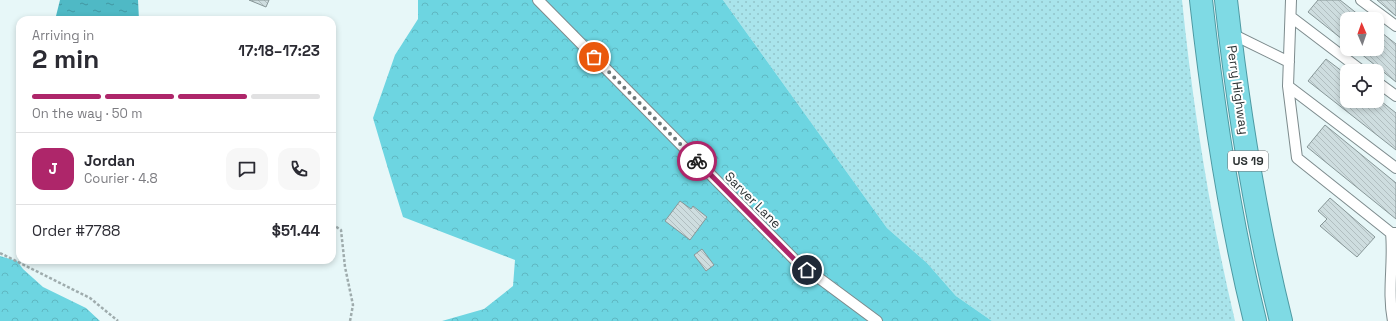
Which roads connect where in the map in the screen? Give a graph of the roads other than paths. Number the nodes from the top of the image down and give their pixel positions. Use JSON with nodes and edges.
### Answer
{"nodes":[{"id":1,"x":538,"y":0,"type":"edge"},
{"id":2,"x":1201,"y":0,"type":"edge"},
{"id":3,"x":1226,"y":0,"type":"edge"},
{"id":4,"x":1291,"y":0,"type":"edge"},
{"id":5,"x":1361,"y":0,"type":"edge"},
{"id":6,"x":1291,"y":17,"type":"junction"},
{"id":7,"x":1396,"y":26,"type":"edge"},
{"id":8,"x":1230,"y":32,"type":"junction"},
{"id":9,"x":1289,"y":62,"type":"junction"},
{"id":10,"x":1353,"y":64,"type":"edge"},
{"id":11,"x":1288,"y":86,"type":"junction"},
{"id":12,"x":1384,"y":87,"type":"edge"},
{"id":13,"x":1396,"y":96,"type":"edge"},
{"id":14,"x":1396,"y":168,"type":"edge"},
{"id":15,"x":1394,"y":233,"type":"edge"},
{"id":16,"x":1390,"y":307,"type":"junction"},
{"id":17,"x":877,"y":321,"type":"edge"},
{"id":18,"x":1255,"y":321,"type":"edge"},
{"id":19,"x":1280,"y":321,"type":"edge"},
{"id":20,"x":1387,"y":321,"type":"edge"},
{"id":21,"x":1393,"y":321,"type":"edge"}],
"edges":[{"from":1,"to":17,"type":"lane","name":"Sarver Lane"},
{"from":2,"to":18,"type":"highway","name":"Perry Highway","number":"US 19"},
{"from":3,"to":8,"type":"highway","name":"Perry Highway","number":"US 19"},
{"from":4,"to":6,"type":"lane"},
{"from":5,"to":7,"type":"lane"},
{"from":6,"to":9,"type":"lane"},
{"from":6,"to":10,"type":"lane"},
{"from":8,"to":9,"type":"lane"},
{"from":8,"to":19,"type":"highway","name":"Perry Highway","number":"US 19"},
{"from":9,"to":11,"type":"lane"},
{"from":11,"to":14,"type":"lane"},
{"from":11,"to":15,"type":"lane"},
{"from":12,"to":13,"type":"lane"},
{"from":15,"to":16,"type":"lane"},
{"from":16,"to":20,"type":"lane"},
{"from":16,"to":21,"type":"lane"}]}
